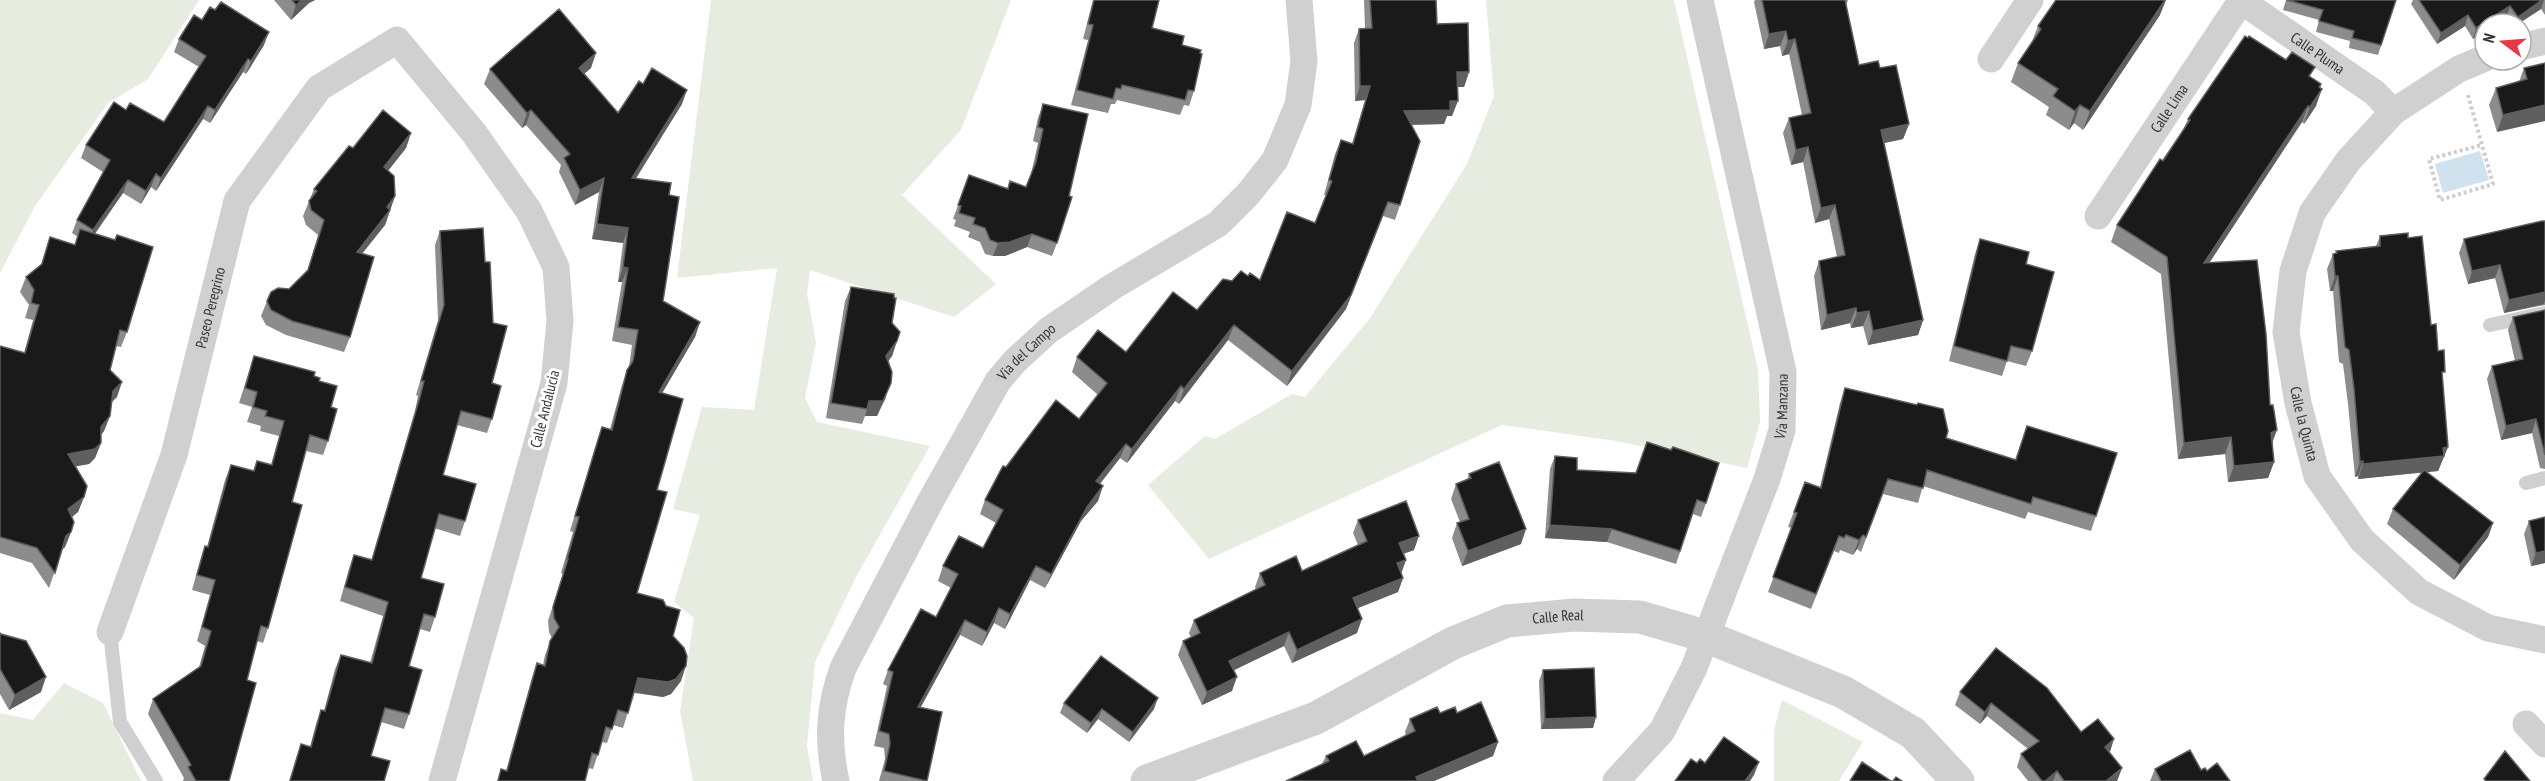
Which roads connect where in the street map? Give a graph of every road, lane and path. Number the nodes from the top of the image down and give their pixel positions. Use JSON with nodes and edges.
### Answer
{"nodes":[{"id":1,"x":1299,"y":0,"type":"edge"},
{"id":2,"x":1700,"y":0,"type":"edge"},
{"id":3,"x":2030,"y":0,"type":"edge"},
{"id":4,"x":2240,"y":0,"type":"edge"},
{"id":5,"x":397,"y":40,"type":"joint"},
{"id":6,"x":1991,"y":59,"type":"dead end"},
{"id":7,"x":2473,"y":63,"type":"edge"},
{"id":8,"x":2459,"y":69,"type":"junction"},
{"id":9,"x":2392,"y":112,"type":"junction"},
{"id":10,"x":2482,"y":145,"type":"junction"},
{"id":11,"x":2098,"y":216,"type":"dead end"},
{"id":12,"x":2545,"y":313,"type":"edge"},
{"id":13,"x":2490,"y":325,"type":"dead end"},
{"id":14,"x":2545,"y":478,"type":"edge"},
{"id":15,"x":2526,"y":483,"type":"dead end"},
{"id":16,"x":110,"y":632,"type":"joint"},
{"id":17,"x":1705,"y":636,"type":"junction"},
{"id":18,"x":2545,"y":640,"type":"edge"},
{"id":19,"x":2526,"y":724,"type":"dead end"},
{"id":20,"x":2545,"y":744,"type":"edge"},
{"id":21,"x":156,"y":781,"type":"edge"},
{"id":22,"x":442,"y":781,"type":"edge"},
{"id":23,"x":836,"y":781,"type":"edge"},
{"id":24,"x":1147,"y":781,"type":"edge"},
{"id":25,"x":1616,"y":781,"type":"edge"},
{"id":26,"x":1958,"y":781,"type":"edge"}],
"edges":[{"from":1,"to":23,"type":"street","name":"Via del Campo"},
{"from":2,"to":17,"type":"street","name":"Via Manzana"},
{"from":3,"to":6,"type":"street"},
{"from":4,"to":9,"type":"street","name":"Calle Pluma"},
{"from":4,"to":11,"type":"street","name":"Calle Lima"},
{"from":5,"to":16,"type":"street","name":"Paseo Peregrino"},
{"from":5,"to":22,"type":"street","name":"Calle Andalucia"},
{"from":7,"to":8,"type":"street","name":"Calle la Quinta"},
{"from":8,"to":9,"type":"street","name":"Calle la Quinta"},
{"from":8,"to":10,"type":"path"},
{"from":9,"to":18,"type":"street","name":"Calle la Quinta"},
{"from":10,"to":10,"type":"path"},
{"from":12,"to":13,"type":"lane"},
{"from":14,"to":15,"type":"lane"},
{"from":16,"to":21,"type":"lane"},
{"from":17,"to":24,"type":"street","name":"Calle Real"},
{"from":17,"to":25,"type":"street","name":"Via Manzana"},
{"from":17,"to":26,"type":"street","name":"Calle Real"},
{"from":19,"to":20,"type":"street"}]}
